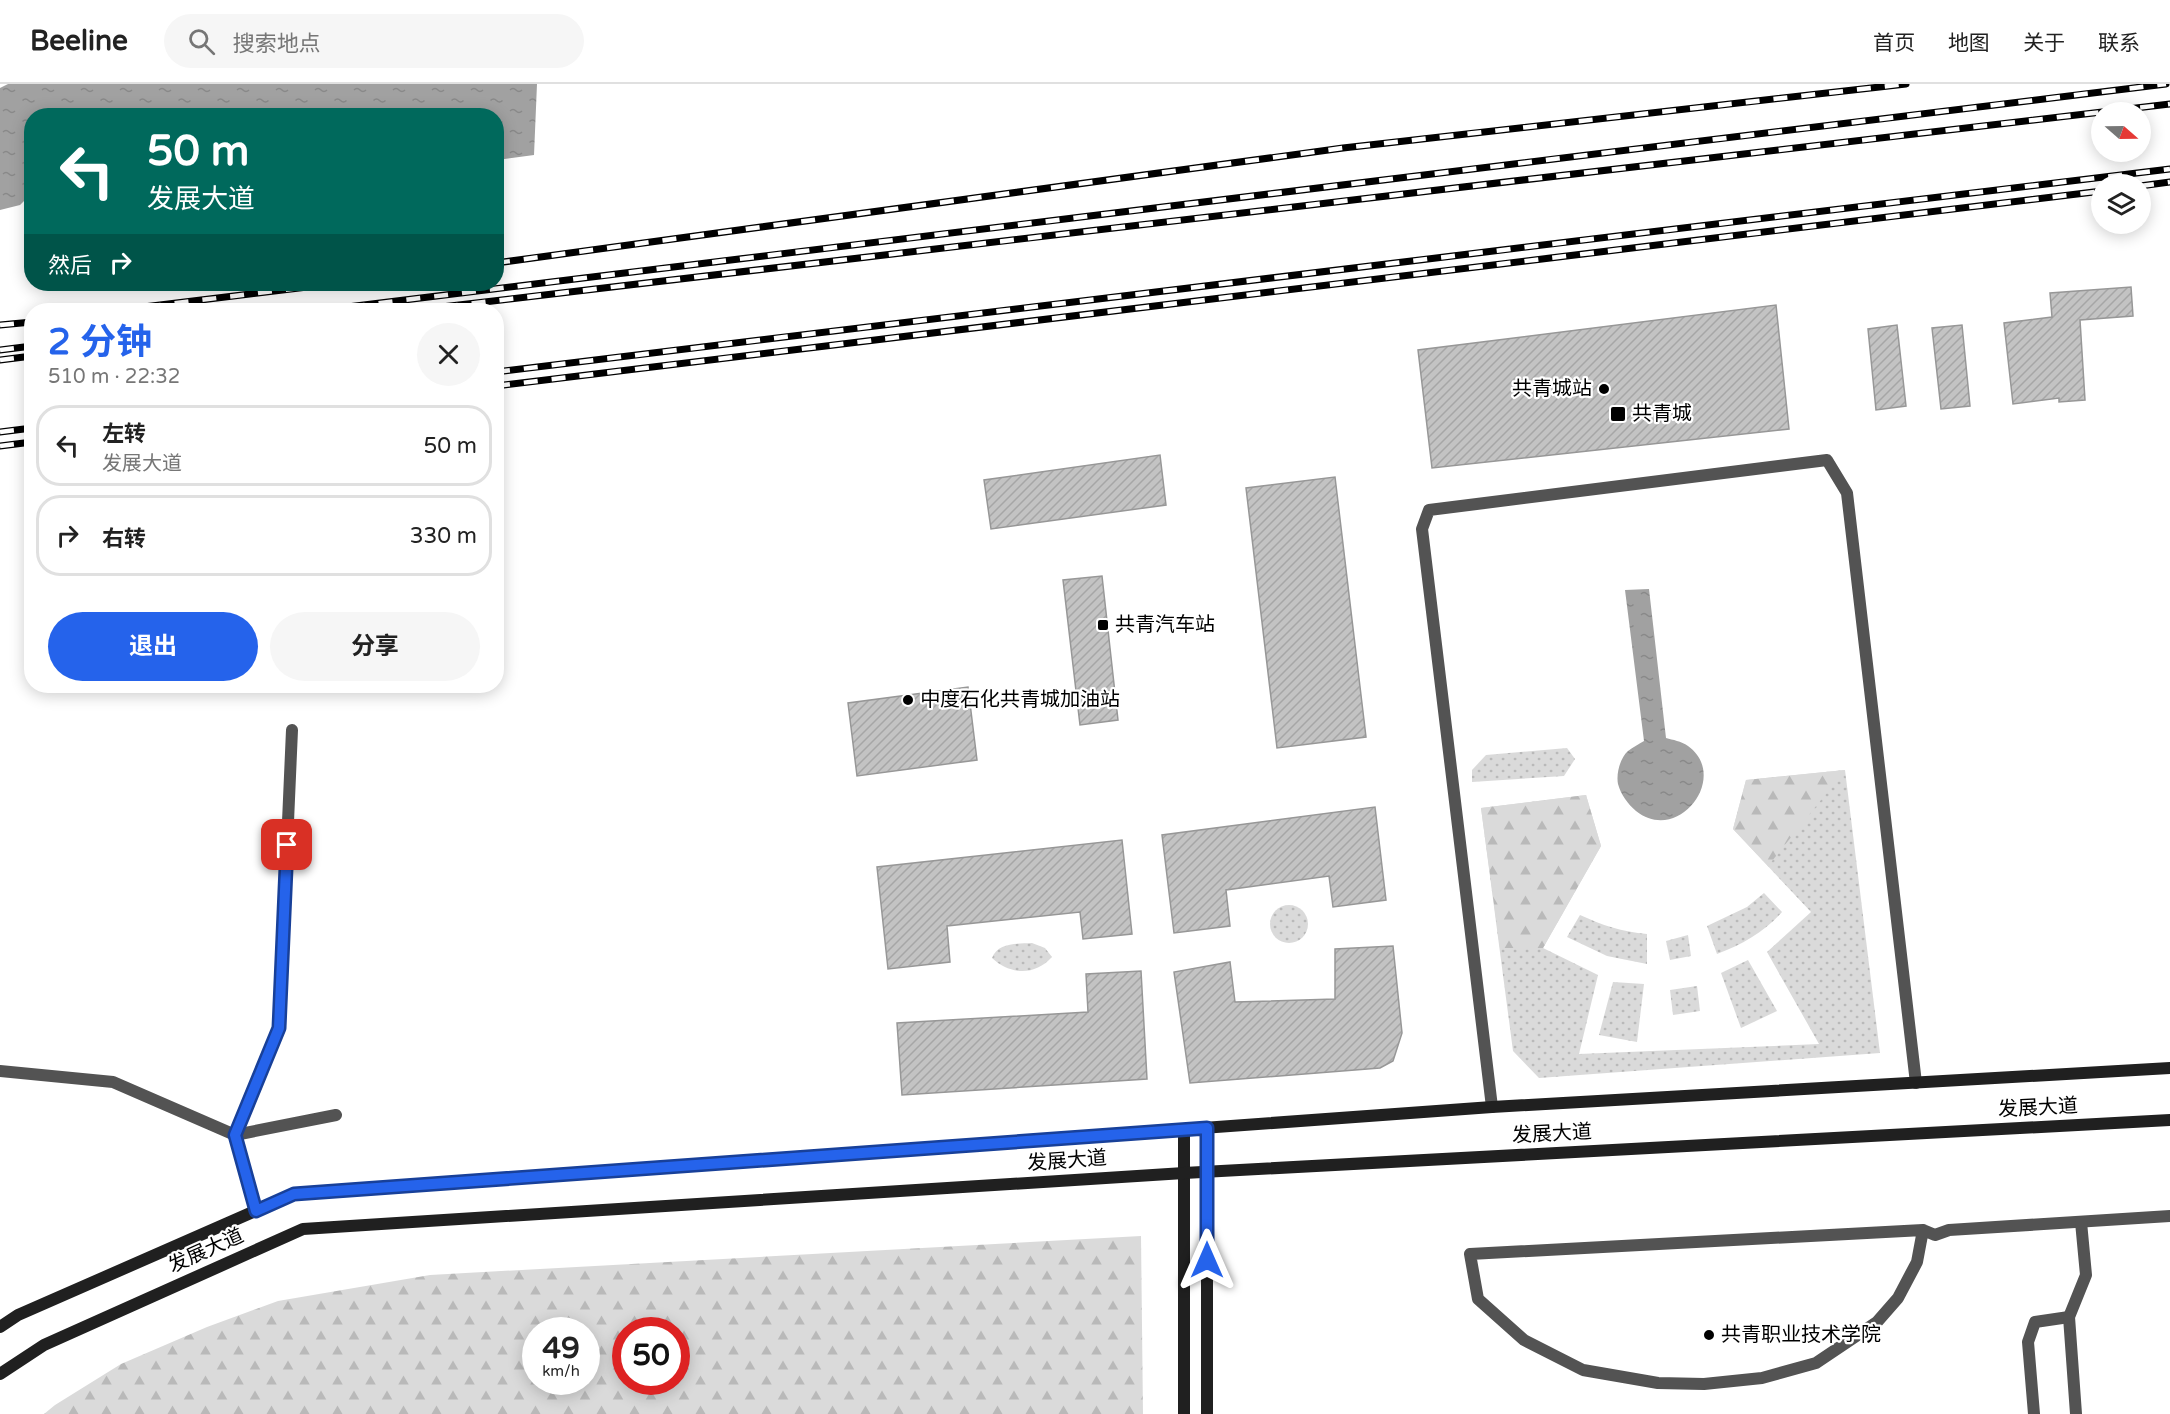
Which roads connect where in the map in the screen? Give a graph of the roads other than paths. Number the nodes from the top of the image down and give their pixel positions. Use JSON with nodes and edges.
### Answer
{"nodes":[{"id":1,"x":292,"y":730,"type":"dead end"},
{"id":2,"x":2170,"y":1068,"type":"edge"},
{"id":3,"x":0,"y":1071,"type":"edge"},
{"id":4,"x":1916,"y":1083,"type":"junction"},
{"id":5,"x":1492,"y":1107,"type":"junction"},
{"id":6,"x":336,"y":1115,"type":"dead end"},
{"id":7,"x":2170,"y":1120,"type":"edge"},
{"id":8,"x":1207,"y":1128,"type":"junction"},
{"id":9,"x":1184,"y":1130,"type":"junction"},
{"id":10,"x":235,"y":1135,"type":"junction"},
{"id":11,"x":1207,"y":1172,"type":"junction"},
{"id":12,"x":1184,"y":1173,"type":"junction"},
{"id":13,"x":256,"y":1211,"type":"junction"},
{"id":14,"x":2170,"y":1216,"type":"edge"},
{"id":15,"x":2081,"y":1222,"type":"junction"},
{"id":16,"x":1923,"y":1230,"type":"junction"},
{"id":17,"x":2069,"y":1317,"type":"junction"},
{"id":18,"x":0,"y":1327,"type":"edge"},
{"id":19,"x":0,"y":1374,"type":"edge"},
{"id":20,"x":1184,"y":1414,"type":"edge"},
{"id":21,"x":1207,"y":1414,"type":"edge"},
{"id":22,"x":2034,"y":1414,"type":"edge"},
{"id":23,"x":2076,"y":1414,"type":"edge"}],
"edges":[{"from":1,"to":10,"type":"street"},
{"from":2,"to":4,"type":"main road","name":"发展大道"},
{"from":3,"to":10,"type":"street"},
{"from":4,"to":5,"type":"main road","name":"发展大道"},
{"from":4,"to":5,"type":"street"},
{"from":5,"to":8,"type":"main road","name":"发展大道"},
{"from":6,"to":10,"type":"street"},
{"from":7,"to":11,"type":"main road","name":"发展大道"},
{"from":8,"to":9,"type":"main road","name":"发展大道"},
{"from":8,"to":11,"type":"main road"},
{"from":9,"to":12,"type":"main road"},
{"from":9,"to":13,"type":"main road","name":"发展大道"},
{"from":10,"to":13,"type":"street"},
{"from":11,"to":12,"type":"main road","name":"发展大道"},
{"from":11,"to":21,"type":"main road"},
{"from":12,"to":19,"type":"main road","name":"发展大道"},
{"from":12,"to":20,"type":"main road"},
{"from":13,"to":18,"type":"main road","name":"发展大道"},
{"from":14,"to":15,"type":"street"},
{"from":15,"to":16,"type":"street"},
{"from":15,"to":17,"type":"street"},
{"from":16,"to":16,"type":"street"},
{"from":17,"to":22,"type":"street"},
{"from":17,"to":23,"type":"street"}]}
